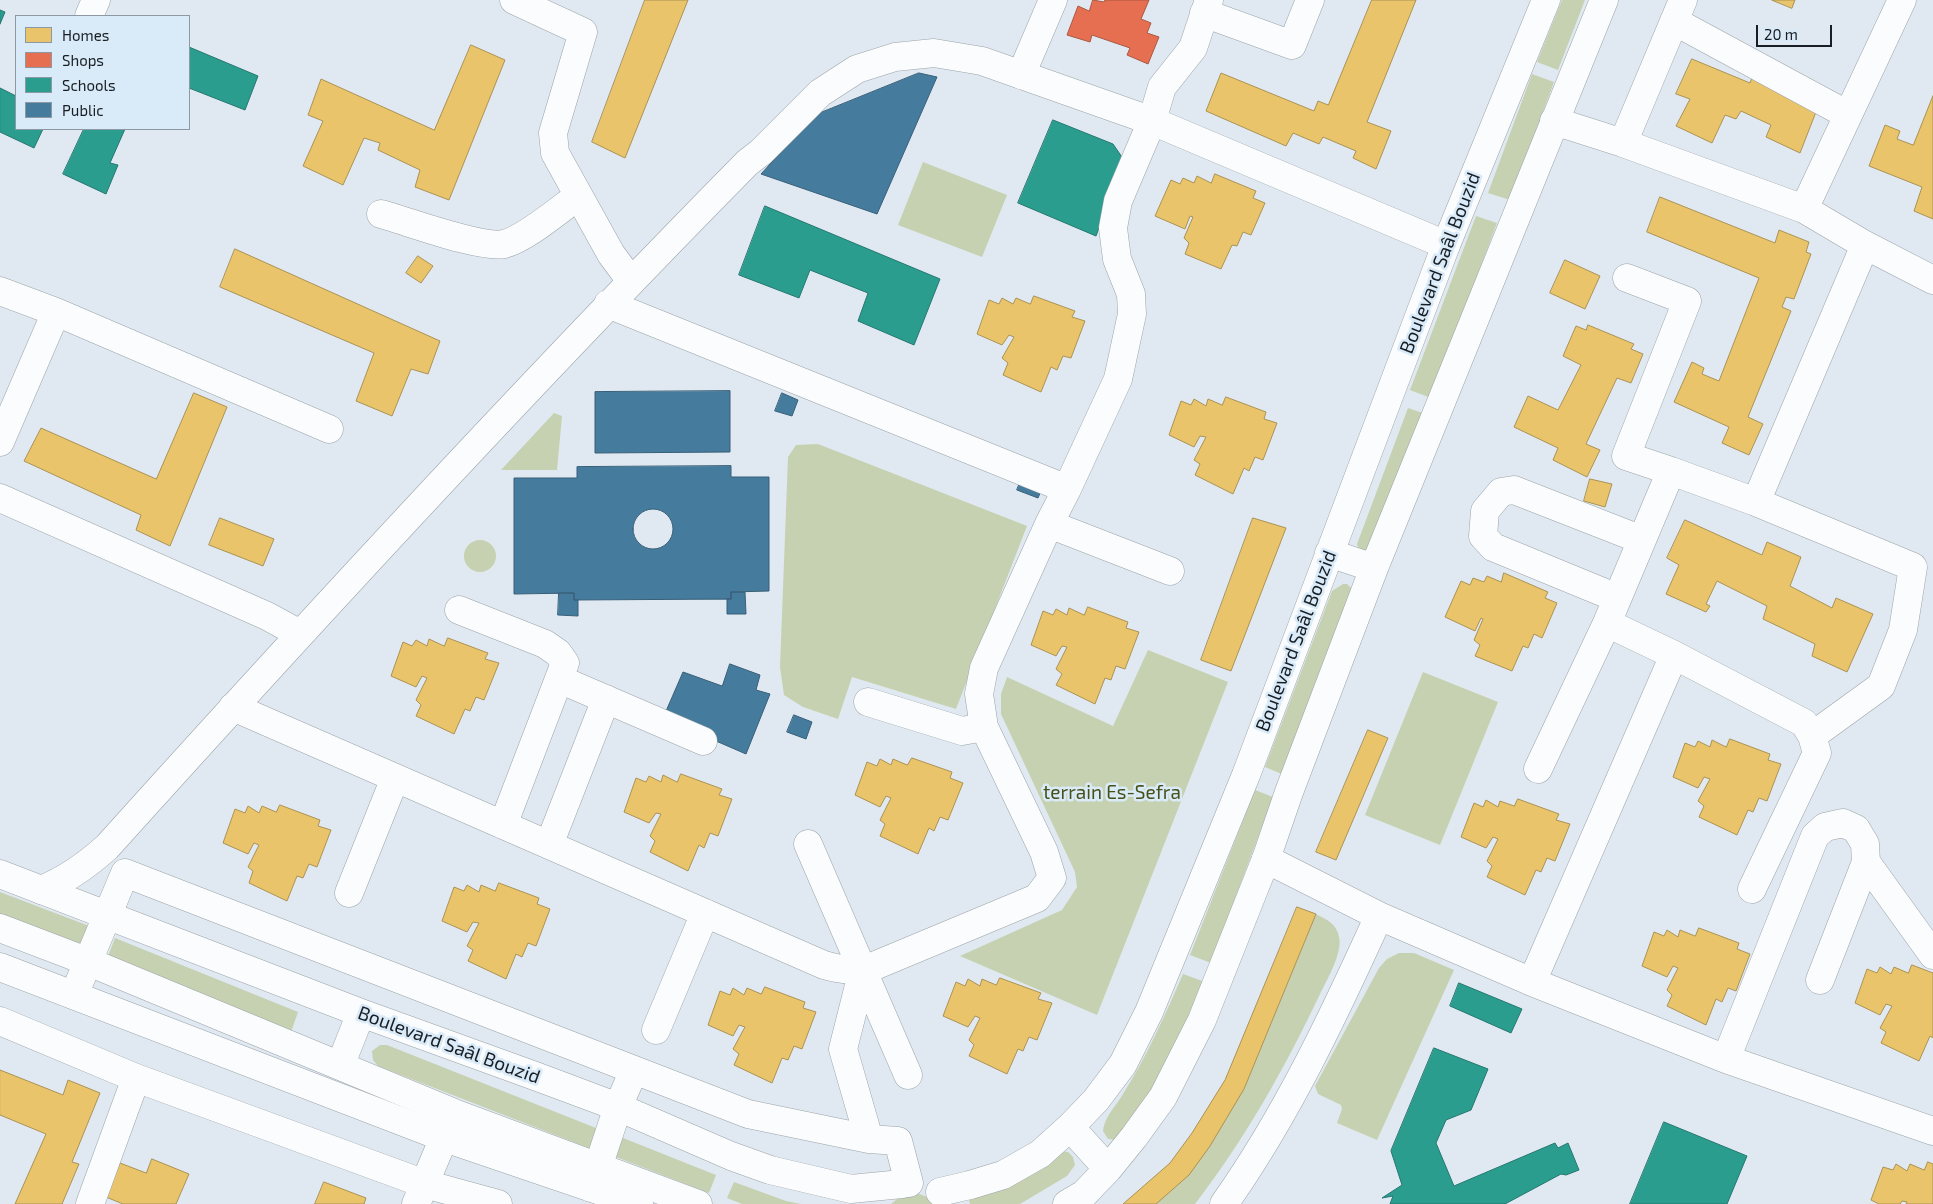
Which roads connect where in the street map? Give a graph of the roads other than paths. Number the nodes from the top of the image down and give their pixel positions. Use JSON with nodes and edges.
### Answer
{"nodes":[{"id":1,"x":96,"y":0,"type":"edge"},
{"id":2,"x":514,"y":0,"type":"edge"},
{"id":3,"x":1053,"y":0,"type":"edge"},
{"id":4,"x":1310,"y":0,"type":"edge"},
{"id":5,"x":1546,"y":0,"type":"edge"},
{"id":6,"x":1604,"y":0,"type":"edge"},
{"id":7,"x":1902,"y":0,"type":"edge"},
{"id":8,"x":1207,"y":7,"type":"edge"},
{"id":9,"x":1679,"y":10,"type":"edge"},
{"id":10,"x":89,"y":15,"type":"edge"},
{"id":11,"x":1021,"y":75,"type":"junction"},
{"id":12,"x":1848,"y":115,"type":"junction"},
{"id":13,"x":1152,"y":121,"type":"junction"},
{"id":14,"x":1554,"y":121,"type":"junction"},
{"id":15,"x":1623,"y":143,"type":"junction"},
{"id":16,"x":578,"y":196,"type":"junction"},
{"id":17,"x":1804,"y":210,"type":"junction"},
{"id":18,"x":381,"y":214,"type":"dead end"},
{"id":19,"x":1446,"y":245,"type":"junction"},
{"id":20,"x":1866,"y":245,"type":"junction"},
{"id":21,"x":1627,"y":278,"type":"dead end"},
{"id":22,"x":631,"y":280,"type":"junction"},
{"id":23,"x":1933,"y":280,"type":"edge"},
{"id":24,"x":0,"y":290,"type":"edge"},
{"id":25,"x":608,"y":304,"type":"junction"},
{"id":26,"x":56,"y":312,"type":"junction"},
{"id":27,"x":329,"y":429,"type":"dead end"},
{"id":28,"x":0,"y":442,"type":"edge"},
{"id":29,"x":1671,"y":471,"type":"junction"},
{"id":30,"x":1067,"y":489,"type":"junction"},
{"id":31,"x":0,"y":498,"type":"edge"},
{"id":32,"x":1756,"y":502,"type":"junction"},
{"id":33,"x":1049,"y":524,"type":"junction"},
{"id":34,"x":1642,"y":540,"type":"junction"},
{"id":35,"x":1330,"y":553,"type":"junction"},
{"id":36,"x":1374,"y":568,"type":"junction"},
{"id":37,"x":1170,"y":571,"type":"dead end"},
{"id":38,"x":458,"y":610,"type":"dead end"},
{"id":39,"x":1612,"y":611,"type":"junction"},
{"id":40,"x":300,"y":634,"type":"junction"},
{"id":41,"x":1674,"y":655,"type":"junction"},
{"id":42,"x":559,"y":679,"type":"junction"},
{"id":43,"x":606,"y":698,"type":"junction"},
{"id":44,"x":868,"y":702,"type":"dead end"},
{"id":45,"x":233,"y":707,"type":"junction"},
{"id":46,"x":984,"y":727,"type":"junction"},
{"id":47,"x":1812,"y":736,"type":"junction"},
{"id":48,"x":703,"y":741,"type":"dead end"},
{"id":49,"x":1538,"y":770,"type":"dead end"},
{"id":50,"x":395,"y":778,"type":"junction"},
{"id":51,"x":503,"y":825,"type":"junction"},
{"id":52,"x":808,"y":844,"type":"dead end"},
{"id":53,"x":550,"y":845,"type":"junction"},
{"id":54,"x":107,"y":847,"type":"junction"},
{"id":55,"x":1266,"y":859,"type":"junction"},
{"id":56,"x":1866,"y":862,"type":"junction"},
{"id":57,"x":0,"y":874,"type":"edge"},
{"id":58,"x":1752,"y":889,"type":"dead end"},
{"id":59,"x":40,"y":890,"type":"junction"},
{"id":60,"x":349,"y":893,"type":"dead end"},
{"id":61,"x":704,"y":913,"type":"junction"},
{"id":62,"x":104,"y":915,"type":"junction"},
{"id":63,"x":1379,"y":916,"type":"junction"},
{"id":64,"x":0,"y":928,"type":"edge"},
{"id":65,"x":1933,"y":955,"type":"edge"},
{"id":66,"x":89,"y":962,"type":"junction"},
{"id":67,"x":0,"y":967,"type":"edge"},
{"id":68,"x":863,"y":970,"type":"junction"},
{"id":69,"x":1820,"y":980,"type":"dead end"},
{"id":70,"x":1532,"y":982,"type":"junction"},
{"id":71,"x":74,"y":995,"type":"junction"},
{"id":72,"x":361,"y":1013,"type":"junction"},
{"id":73,"x":0,"y":1021,"type":"edge"},
{"id":74,"x":656,"y":1030,"type":"dead end"},
{"id":75,"x":1726,"y":1059,"type":"junction"},
{"id":76,"x":340,"y":1066,"type":"junction"},
{"id":77,"x":634,"y":1070,"type":"junction"},
{"id":78,"x":908,"y":1076,"type":"dead end"},
{"id":79,"x":136,"y":1078,"type":"junction"},
{"id":80,"x":618,"y":1108,"type":"junction"},
{"id":81,"x":454,"y":1113,"type":"junction"},
{"id":82,"x":1070,"y":1127,"type":"junction"},
{"id":83,"x":1933,"y":1131,"type":"edge"},
{"id":84,"x":445,"y":1138,"type":"junction"},
{"id":85,"x":869,"y":1139,"type":"junction"},
{"id":86,"x":1108,"y":1169,"type":"junction"},
{"id":87,"x":906,"y":1184,"type":"junction"},
{"id":88,"x":592,"y":1186,"type":"edge"},
{"id":89,"x":420,"y":1194,"type":"edge"},
{"id":90,"x":945,"y":1198,"type":"edge"},
{"id":91,"x":90,"y":1204,"type":"edge"},
{"id":92,"x":498,"y":1204,"type":"edge"},
{"id":93,"x":639,"y":1204,"type":"edge"},
{"id":94,"x":698,"y":1204,"type":"edge"},
{"id":95,"x":878,"y":1204,"type":"edge"},
{"id":96,"x":1067,"y":1204,"type":"edge"},
{"id":97,"x":1224,"y":1204,"type":"edge"}],
"edges":[{"from":1,"to":10,"type":"street"},
{"from":2,"to":16,"type":"street"},
{"from":3,"to":11,"type":"street"},
{"from":4,"to":8,"type":"street"},
{"from":5,"to":19,"type":"street","name":"Boulevard Saâl Bouzid"},
{"from":6,"to":14,"type":"street"},
{"from":7,"to":12,"type":"street"},
{"from":8,"to":13,"type":"street"},
{"from":9,"to":12,"type":"street"},
{"from":9,"to":15,"type":"street"},
{"from":11,"to":13,"type":"street"},
{"from":11,"to":22,"type":"street"},
{"from":12,"to":17,"type":"street"},
{"from":13,"to":19,"type":"street"},
{"from":13,"to":30,"type":"street"},
{"from":14,"to":15,"type":"street"},
{"from":14,"to":36,"type":"street"},
{"from":15,"to":17,"type":"street"},
{"from":16,"to":18,"type":"street"},
{"from":16,"to":22,"type":"street"},
{"from":17,"to":20,"type":"street"},
{"from":19,"to":35,"type":"street","name":"Boulevard Saâl Bouzid"},
{"from":20,"to":23,"type":"street"},
{"from":20,"to":32,"type":"street"},
{"from":21,"to":29,"type":"street"},
{"from":22,"to":25,"type":"street"},
{"from":24,"to":26,"type":"street"},
{"from":25,"to":30,"type":"street"},
{"from":25,"to":40,"type":"street"},
{"from":26,"to":27,"type":"street"},
{"from":26,"to":28,"type":"street"},
{"from":29,"to":32,"type":"street"},
{"from":29,"to":34,"type":"street"},
{"from":30,"to":33,"type":"street"},
{"from":31,"to":40,"type":"street"},
{"from":32,"to":47,"type":"street"},
{"from":33,"to":37,"type":"street"},
{"from":33,"to":46,"type":"street"},
{"from":34,"to":39,"type":"street"},
{"from":34,"to":39,"type":"street"},
{"from":35,"to":36,"type":"street"},
{"from":35,"to":82,"type":"street","name":"Boulevard Saâl Bouzid"},
{"from":36,"to":55,"type":"street"},
{"from":38,"to":42,"type":"street"},
{"from":39,"to":41,"type":"street"},
{"from":39,"to":49,"type":"street"},
{"from":40,"to":45,"type":"street"},
{"from":41,"to":47,"type":"street"},
{"from":41,"to":70,"type":"street"},
{"from":42,"to":43,"type":"street"},
{"from":42,"to":51,"type":"street"},
{"from":43,"to":48,"type":"street"},
{"from":43,"to":53,"type":"street"},
{"from":44,"to":46,"type":"street"},
{"from":45,"to":50,"type":"street"},
{"from":45,"to":54,"type":"street"},
{"from":46,"to":68,"type":"street"},
{"from":47,"to":58,"type":"street"},
{"from":50,"to":51,"type":"street"},
{"from":50,"to":60,"type":"street"},
{"from":51,"to":53,"type":"street"},
{"from":52,"to":68,"type":"street"},
{"from":53,"to":61,"type":"street"},
{"from":54,"to":59,"type":"street"},
{"from":54,"to":62,"type":"street"},
{"from":55,"to":63,"type":"street"},
{"from":55,"to":86,"type":"street"},
{"from":56,"to":65,"type":"street"},
{"from":56,"to":69,"type":"street"},
{"from":56,"to":75,"type":"street"},
{"from":57,"to":59,"type":"street","name":"Boulevard Saâl Bouzid"},
{"from":59,"to":62,"type":"street","name":"Boulevard Saâl Bouzid"},
{"from":61,"to":68,"type":"street"},
{"from":61,"to":74,"type":"street"},
{"from":62,"to":66,"type":"street"},
{"from":62,"to":72,"type":"street","name":"Boulevard Saâl Bouzid"},
{"from":62,"to":77,"type":"street"},
{"from":63,"to":70,"type":"street"},
{"from":63,"to":97,"type":"street"},
{"from":64,"to":66,"type":"street"},
{"from":66,"to":71,"type":"street"},
{"from":66,"to":76,"type":"street"},
{"from":67,"to":71,"type":"street"},
{"from":68,"to":78,"type":"street"},
{"from":68,"to":85,"type":"street"},
{"from":70,"to":75,"type":"street"},
{"from":71,"to":84,"type":"street"},
{"from":72,"to":76,"type":"street"},
{"from":72,"to":80,"type":"street","name":"Boulevard Saâl Bouzid"},
{"from":73,"to":79,"type":"street"},
{"from":75,"to":83,"type":"street"},
{"from":76,"to":81,"type":"street"},
{"from":77,"to":80,"type":"street"},
{"from":77,"to":85,"type":"street"},
{"from":79,"to":89,"type":"street"},
{"from":79,"to":91,"type":"street"},
{"from":80,"to":87,"type":"street","name":"Boulevard Saâl Bouzid"},
{"from":80,"to":88,"type":"street"},
{"from":81,"to":84,"type":"street"},
{"from":81,"to":88,"type":"street"},
{"from":82,"to":86,"type":"street"},
{"from":82,"to":90,"type":"street","name":"Boulevard Saâl Bouzid"},
{"from":84,"to":88,"type":"street"},
{"from":84,"to":89,"type":"street"},
{"from":85,"to":87,"type":"street"},
{"from":86,"to":96,"type":"street"},
{"from":87,"to":90,"type":"street","name":"Boulevard Saâl Bouzid"},
{"from":87,"to":95,"type":"street"},
{"from":88,"to":93,"type":"street"},
{"from":88,"to":94,"type":"street"},
{"from":89,"to":92,"type":"street"}]}
